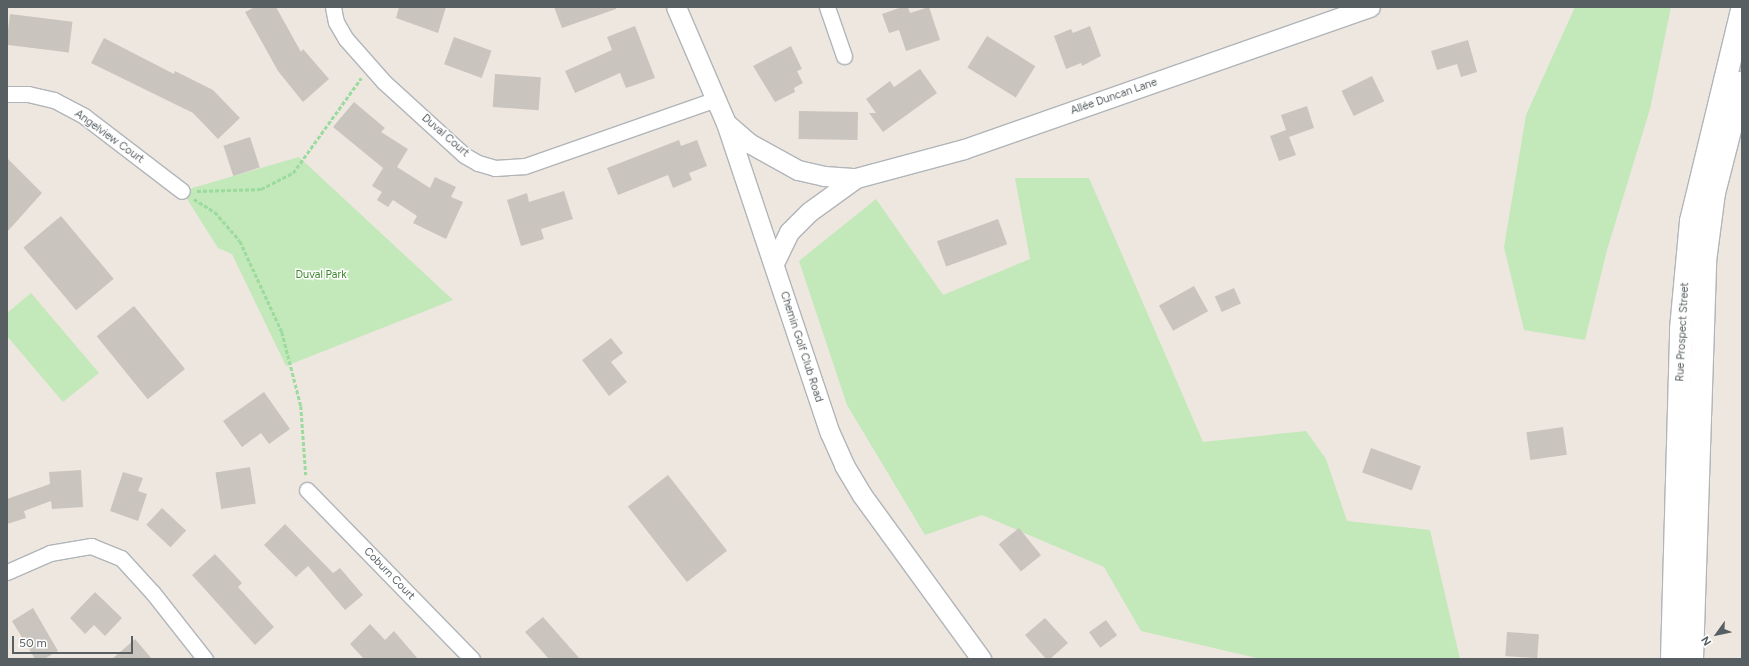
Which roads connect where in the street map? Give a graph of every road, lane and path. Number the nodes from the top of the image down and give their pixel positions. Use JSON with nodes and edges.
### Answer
{"nodes":[{"id":1,"x":333,"y":7,"type":"edge"},
{"id":2,"x":676,"y":7,"type":"edge"},
{"id":3,"x":827,"y":7,"type":"edge"},
{"id":4,"x":1370,"y":7,"type":"edge"},
{"id":5,"x":1742,"y":10,"type":"edge"},
{"id":6,"x":844,"y":56,"type":"dead end"},
{"id":7,"x":369,"y":66,"type":"junction"},
{"id":8,"x":1742,"y":83,"type":"edge"},
{"id":9,"x":7,"y":94,"type":"edge"},
{"id":10,"x":716,"y":99,"type":"junction"},
{"id":11,"x":726,"y":123,"type":"junction"},
{"id":12,"x":856,"y":178,"type":"junction"},
{"id":13,"x":182,"y":191,"type":"junction"},
{"id":14,"x":774,"y":263,"type":"junction"},
{"id":15,"x":307,"y":490,"type":"joint"},
{"id":16,"x":7,"y":572,"type":"edge"},
{"id":17,"x":205,"y":659,"type":"edge"},
{"id":18,"x":472,"y":659,"type":"edge"},
{"id":19,"x":981,"y":659,"type":"edge"},
{"id":20,"x":1672,"y":659,"type":"edge"},
{"id":21,"x":1692,"y":659,"type":"edge"}],
"edges":[{"from":1,"to":7,"type":"street","name":"Duval Court"},
{"from":2,"to":10,"type":"street","name":"Chemin Golf Club Road"},
{"from":3,"to":6,"type":"street"},
{"from":4,"to":12,"type":"street","name":"Allée Duncan Lane"},
{"from":5,"to":20,"type":"main road","name":"Rue Prospect Street"},
{"from":7,"to":10,"type":"street","name":"Duval Court"},
{"from":7,"to":13,"type":"path"},
{"from":8,"to":21,"type":"main road","name":"Rue Prospect Street"},
{"from":9,"to":13,"type":"street","name":"Angelview Court"},
{"from":10,"to":11,"type":"street","name":"Chemin Golf Club Road"},
{"from":11,"to":12,"type":"street"},
{"from":11,"to":14,"type":"street","name":"Chemin Golf Club Road"},
{"from":12,"to":14,"type":"street"},
{"from":13,"to":15,"type":"path"},
{"from":14,"to":19,"type":"street","name":"Chemin Golf Club Road"},
{"from":15,"to":18,"type":"street","name":"Coburn Court"},
{"from":16,"to":17,"type":"street"}]}
